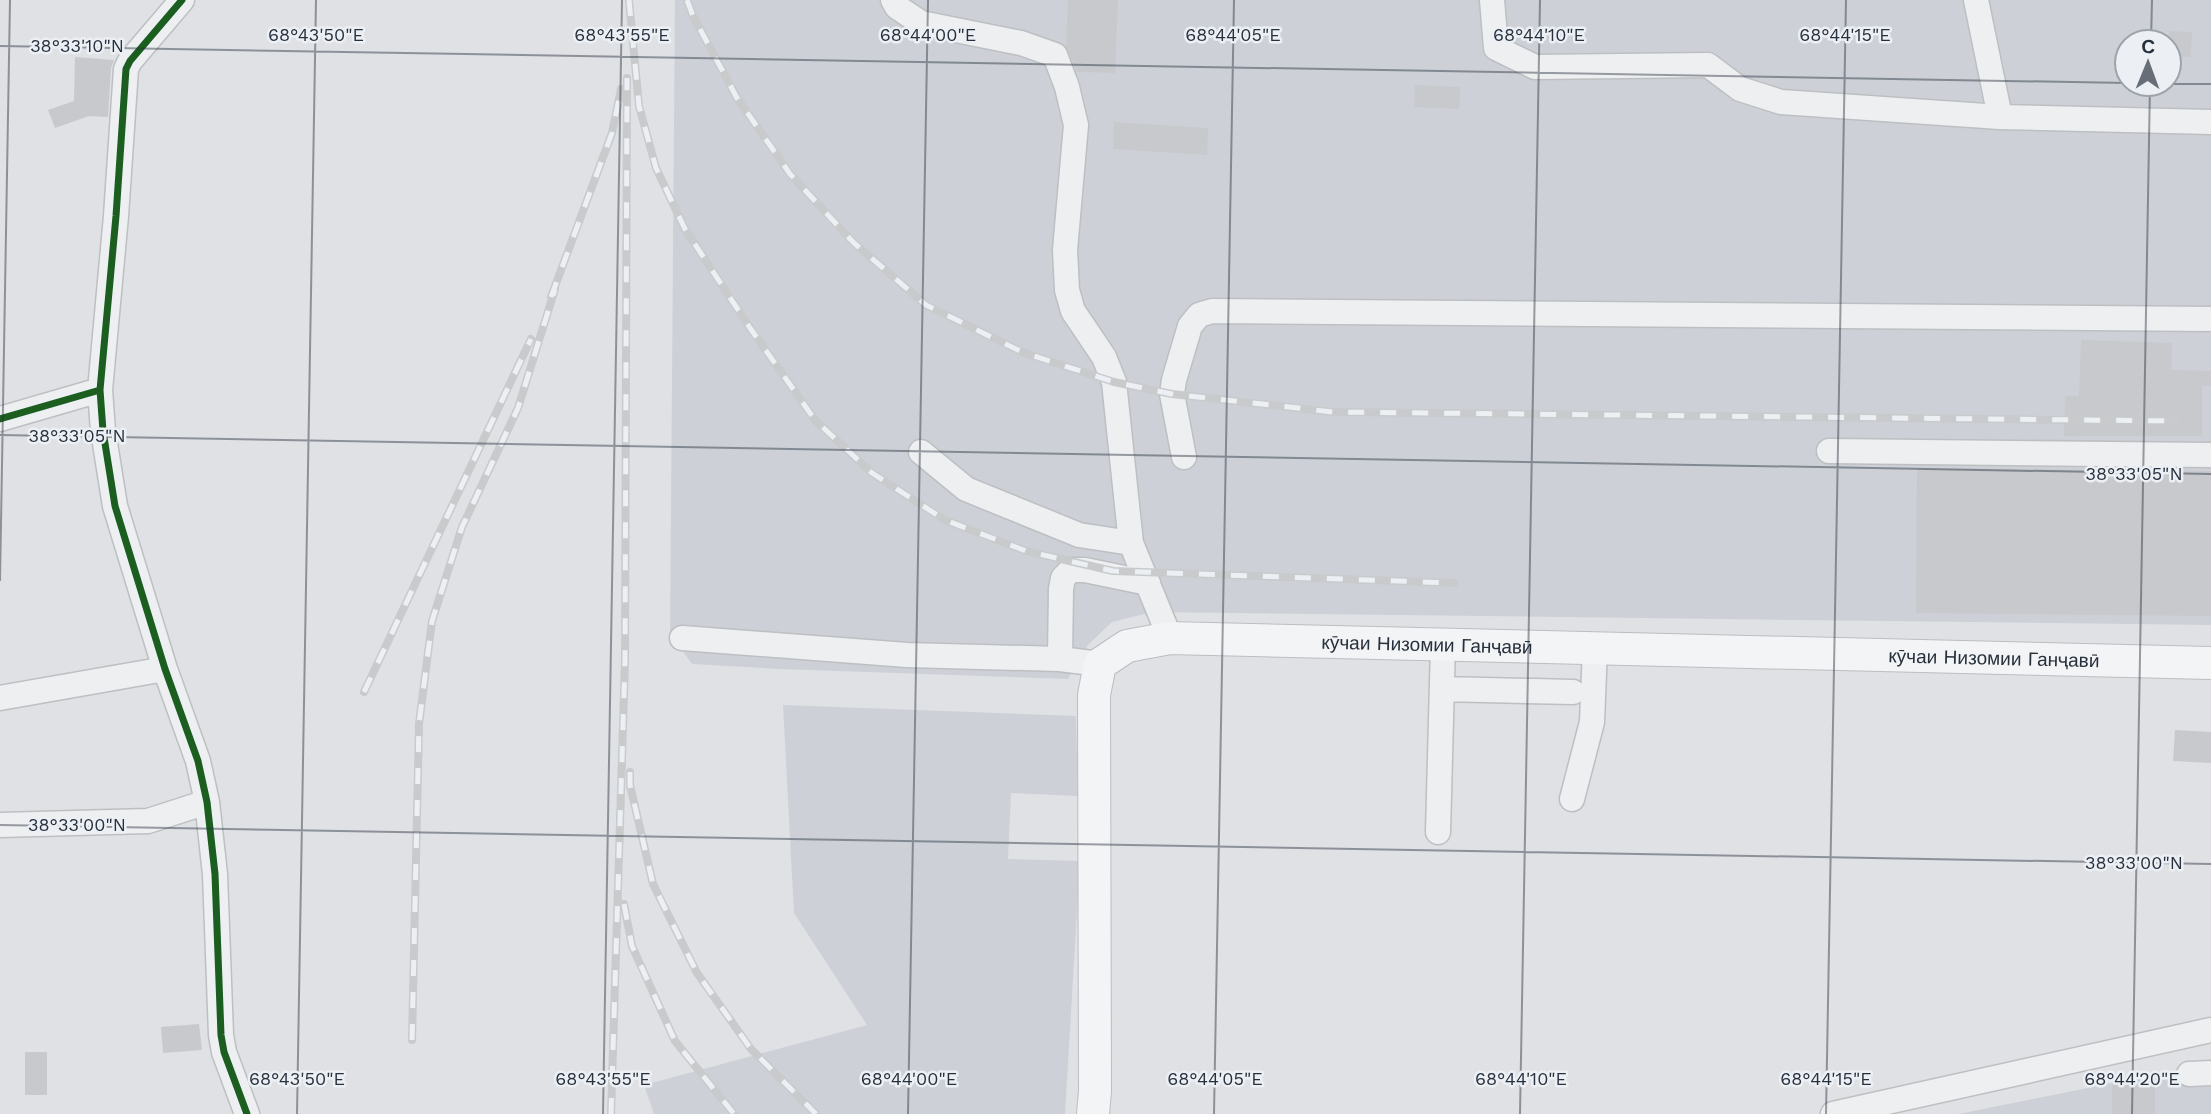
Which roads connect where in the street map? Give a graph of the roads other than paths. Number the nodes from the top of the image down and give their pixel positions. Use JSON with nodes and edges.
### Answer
{"nodes":[{"id":1,"x":182,"y":0,"type":"edge"},
{"id":2,"x":893,"y":0,"type":"edge"},
{"id":3,"x":1492,"y":0,"type":"edge"},
{"id":4,"x":1976,"y":0,"type":"edge"},
{"id":5,"x":2000,"y":117,"type":"junction"},
{"id":6,"x":2211,"y":122,"type":"edge"},
{"id":7,"x":2211,"y":319,"type":"edge"},
{"id":8,"x":100,"y":390,"type":"junction"},
{"id":9,"x":0,"y":419,"type":"edge"},
{"id":10,"x":1829,"y":451,"type":"dead end"},
{"id":11,"x":921,"y":452,"type":"dead end"},
{"id":12,"x":2211,"y":455,"type":"edge"},
{"id":13,"x":1184,"y":457,"type":"dead end"},
{"id":14,"x":1131,"y":543,"type":"junction"},
{"id":15,"x":1148,"y":583,"type":"junction"},
{"id":16,"x":682,"y":638,"type":"dead end"},
{"id":17,"x":1170,"y":638,"type":"junction"},
{"id":18,"x":1443,"y":644,"type":"junction"},
{"id":19,"x":1595,"y":648,"type":"junction"},
{"id":20,"x":1060,"y":659,"type":"junction"},
{"id":21,"x":2211,"y":663,"type":"edge"},
{"id":22,"x":1100,"y":664,"type":"junction"},
{"id":23,"x":165,"y":668,"type":"junction"},
{"id":24,"x":1442,"y":689,"type":"junction"},
{"id":25,"x":1573,"y":692,"type":"dead end"},
{"id":26,"x":0,"y":698,"type":"edge"},
{"id":27,"x":1572,"y":799,"type":"dead end"},
{"id":28,"x":207,"y":802,"type":"junction"},
{"id":29,"x":0,"y":825,"type":"edge"},
{"id":30,"x":1438,"y":832,"type":"dead end"},
{"id":31,"x":2211,"y":1030,"type":"edge"},
{"id":32,"x":247,"y":1114,"type":"edge"},
{"id":33,"x":1093,"y":1114,"type":"edge"},
{"id":34,"x":1833,"y":1114,"type":"edge"}],
"edges":[{"from":1,"to":8,"type":"street"},
{"from":2,"to":14,"type":"street"},
{"from":3,"to":5,"type":"street"},
{"from":4,"to":5,"type":"street"},
{"from":5,"to":6,"type":"street"},
{"from":7,"to":13,"type":"street"},
{"from":8,"to":9,"type":"street"},
{"from":8,"to":23,"type":"street"},
{"from":10,"to":12,"type":"street"},
{"from":11,"to":14,"type":"street"},
{"from":14,"to":15,"type":"street"},
{"from":15,"to":17,"type":"street"},
{"from":15,"to":20,"type":"street"},
{"from":16,"to":20,"type":"street"},
{"from":17,"to":18,"type":"main road","name":"кӯчаи Низомии Ганҷавӣ"},
{"from":17,"to":22,"type":"main road","name":"кӯчаи Низомии Ганҷавӣ"},
{"from":18,"to":19,"type":"main road","name":"кӯчаи Низомии Ганҷавӣ"},
{"from":18,"to":24,"type":"street"},
{"from":19,"to":21,"type":"main road","name":"кӯчаи Низомии Ганҷавӣ"},
{"from":19,"to":27,"type":"street"},
{"from":20,"to":22,"type":"street"},
{"from":22,"to":33,"type":"main road"},
{"from":23,"to":26,"type":"street"},
{"from":23,"to":28,"type":"street"},
{"from":24,"to":25,"type":"street"},
{"from":24,"to":30,"type":"street"},
{"from":28,"to":29,"type":"street"},
{"from":28,"to":32,"type":"street"},
{"from":31,"to":34,"type":"street"}]}
